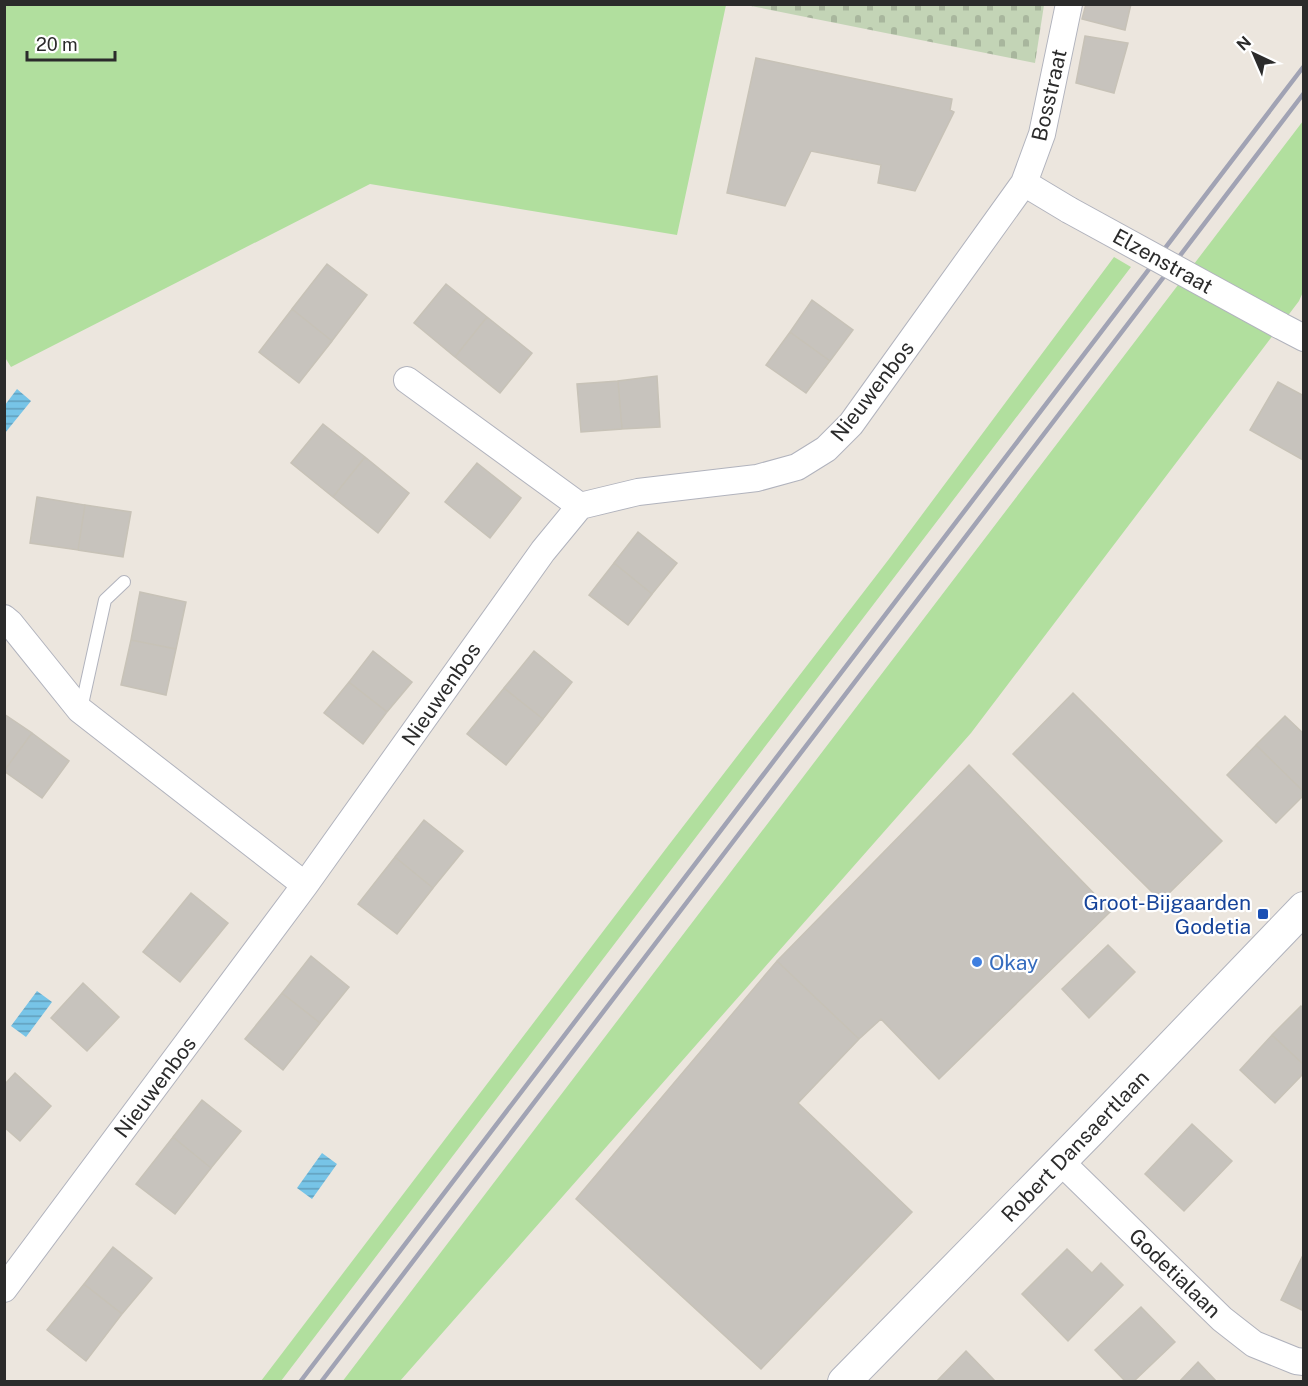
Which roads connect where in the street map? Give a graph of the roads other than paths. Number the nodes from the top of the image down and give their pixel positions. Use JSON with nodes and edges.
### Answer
{"nodes":[{"id":1,"x":1069,"y":4,"type":"edge"},
{"id":2,"x":1024,"y":183,"type":"junction"},
{"id":3,"x":1304,"y":338,"type":"edge"},
{"id":4,"x":407,"y":380,"type":"dead end"},
{"id":5,"x":580,"y":506,"type":"junction"},
{"id":6,"x":124,"y":582,"type":"dead end"},
{"id":7,"x":4,"y":618,"type":"edge"},
{"id":8,"x":80,"y":710,"type":"junction"},
{"id":9,"x":305,"y":885,"type":"junction"},
{"id":10,"x":1304,"y":908,"type":"edge"},
{"id":11,"x":1060,"y":1161,"type":"junction"},
{"id":12,"x":4,"y":1289,"type":"edge"},
{"id":13,"x":1304,"y":1362,"type":"edge"},
{"id":14,"x":844,"y":1382,"type":"edge"}],
"edges":[{"from":1,"to":2,"type":"street","name":"Bosstraat"},
{"from":2,"to":3,"type":"street","name":"Elzenstraat","bridge":true},
{"from":2,"to":5,"type":"street","name":"Nieuwenbos"},
{"from":4,"to":5,"type":"street"},
{"from":5,"to":9,"type":"street","name":"Nieuwenbos"},
{"from":6,"to":8,"type":"lane"},
{"from":7,"to":8,"type":"street"},
{"from":8,"to":9,"type":"street"},
{"from":9,"to":12,"type":"street","name":"Nieuwenbos"},
{"from":10,"to":11,"type":"street","name":"Robert Dansaertlaan"},
{"from":11,"to":13,"type":"street","name":"Godetialaan"},
{"from":11,"to":14,"type":"street","name":"Robert Dansaertlaan"}]}
